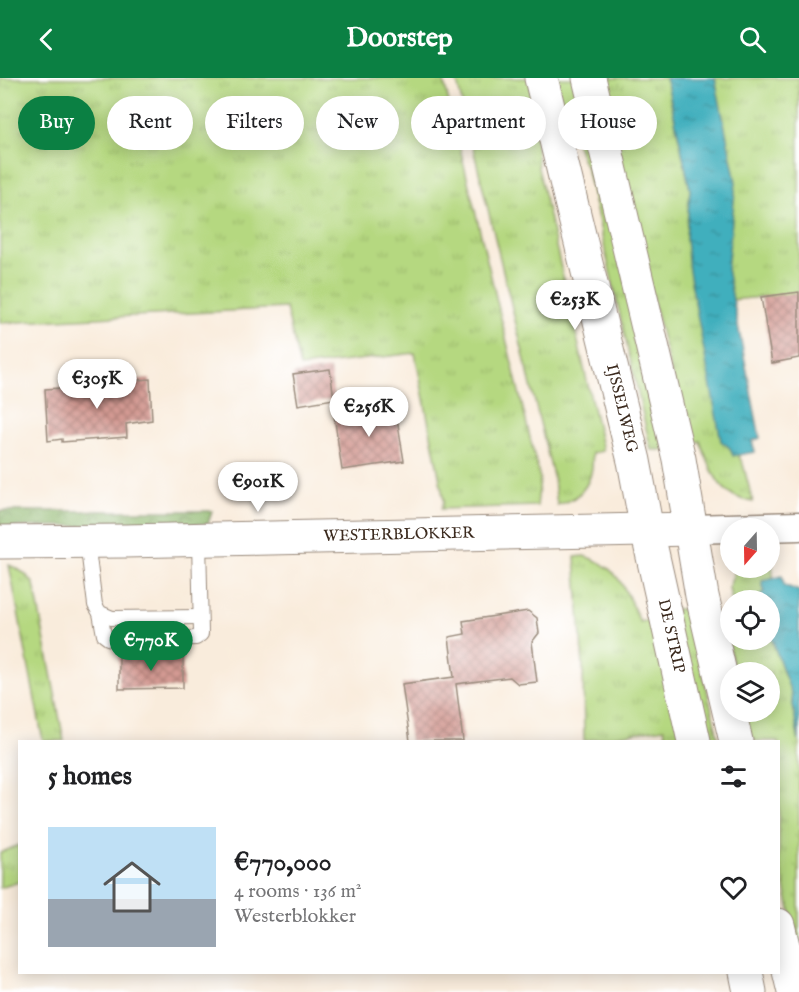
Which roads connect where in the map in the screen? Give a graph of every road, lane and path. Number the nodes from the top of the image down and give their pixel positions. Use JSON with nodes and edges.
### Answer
{"nodes":[{"id":1,"x":540,"y":78,"type":"edge"},
{"id":2,"x":589,"y":78,"type":"edge"},
{"id":3,"x":799,"y":526,"type":"edge"},
{"id":4,"x":692,"y":529,"type":"junction"},
{"id":5,"x":647,"y":530,"type":"junction"},
{"id":6,"x":199,"y":540,"type":"junction"},
{"id":7,"x":87,"y":541,"type":"junction"},
{"id":8,"x":0,"y":542,"type":"edge"},
{"id":9,"x":100,"y":613,"type":"junction"},
{"id":10,"x":199,"y":617,"type":"junction"},
{"id":11,"x":694,"y":740,"type":"edge"},
{"id":12,"x":736,"y":740,"type":"edge"},
{"id":13,"x":780,"y":933,"type":"edge"},
{"id":14,"x":746,"y":974,"type":"edge"},
{"id":15,"x":750,"y":992,"type":"edge"},
{"id":16,"x":794,"y":992,"type":"edge"}],
"edges":[{"from":1,"to":5,"type":"street","name":"IJSSELWEG"},
{"from":2,"to":4,"type":"street"},
{"from":3,"to":4,"type":"street","name":"WESTERBLOKKER"},
{"from":4,"to":5,"type":"street","name":"WESTERBLOKKER"},
{"from":4,"to":12,"type":"street"},
{"from":5,"to":6,"type":"street","name":"WESTERBLOKKER"},
{"from":5,"to":11,"type":"street","name":"DE STRIP"},
{"from":6,"to":7,"type":"street","name":"WESTERBLOKKER"},
{"from":6,"to":10,"type":"lane"},
{"from":7,"to":8,"type":"street","name":"WESTERBLOKKER"},
{"from":7,"to":9,"type":"lane"},
{"from":9,"to":10,"type":"lane"},
{"from":9,"to":10,"type":"lane"},
{"from":13,"to":16,"type":"street"},
{"from":14,"to":15,"type":"street"}]}
